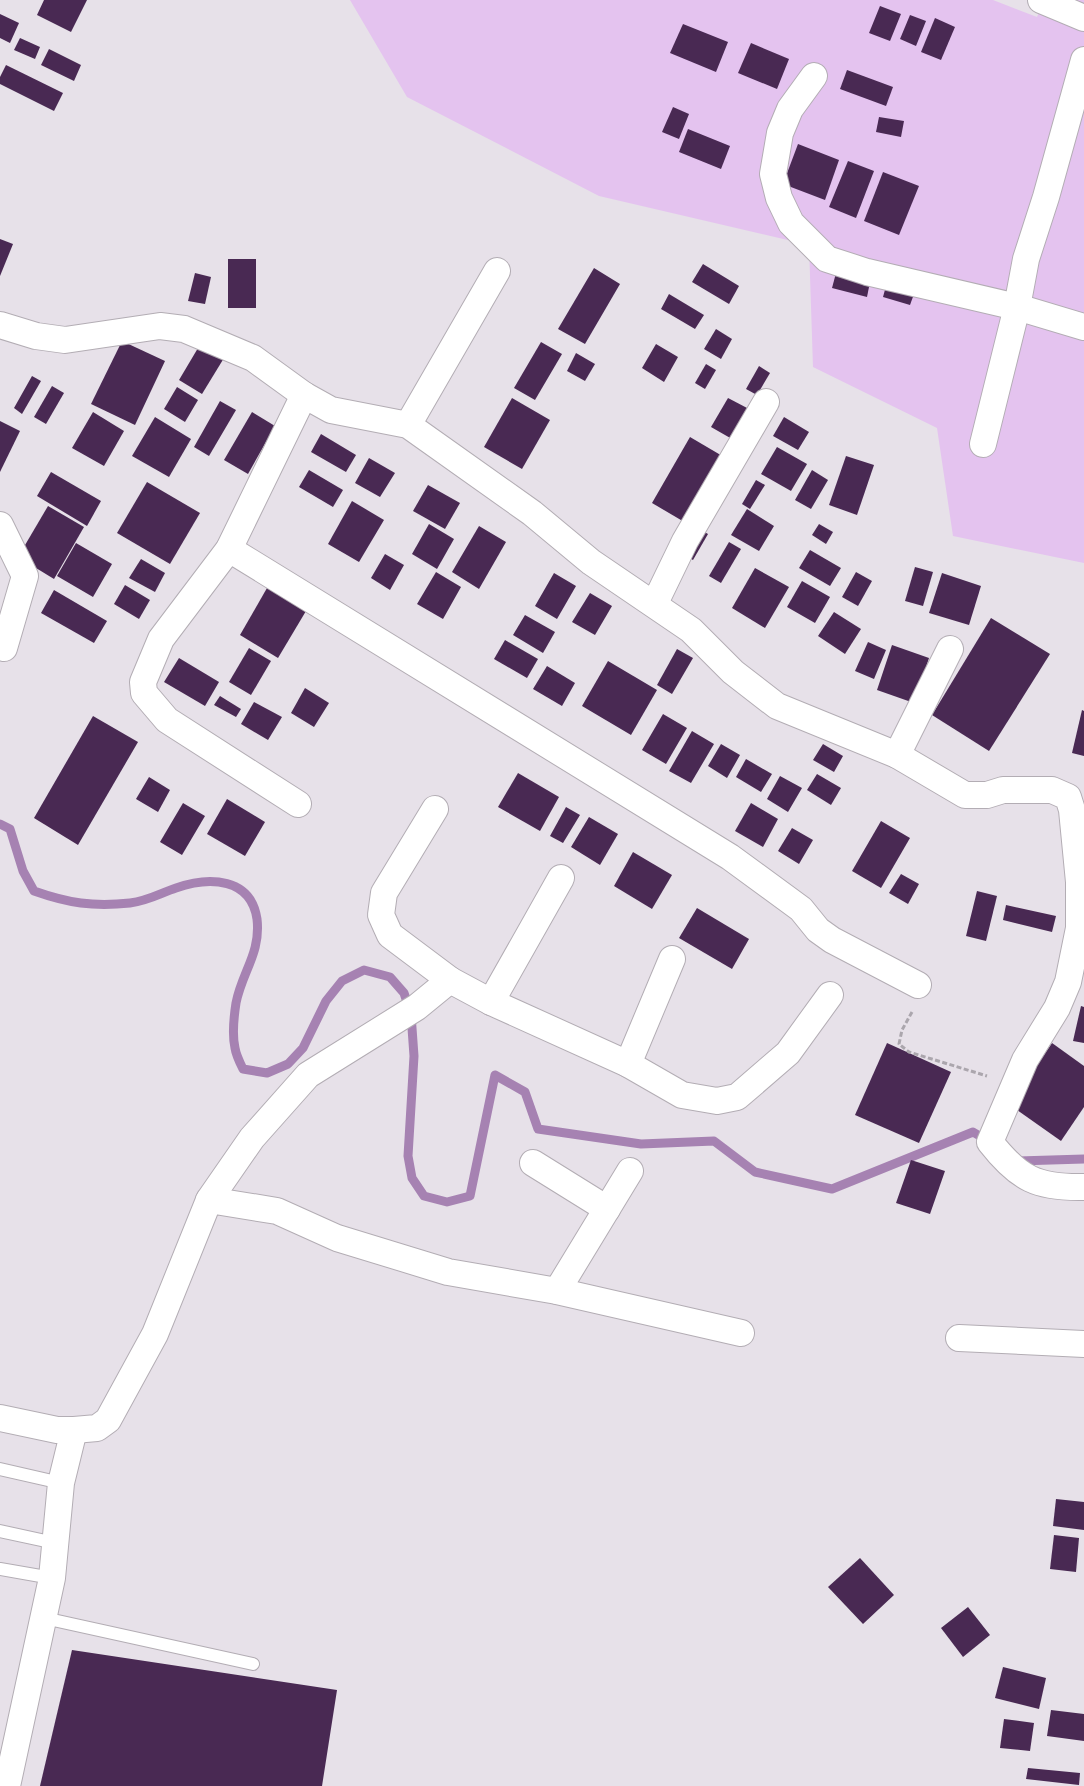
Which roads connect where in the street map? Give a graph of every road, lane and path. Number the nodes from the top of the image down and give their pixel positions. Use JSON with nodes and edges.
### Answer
{"nodes":[{"id":1,"x":1041,"y":0,"type":"edge"},
{"id":2,"x":1084,"y":18,"type":"edge"},
{"id":3,"x":1084,"y":60,"type":"edge"},
{"id":4,"x":814,"y":76,"type":"dead end"},
{"id":5,"x":1074,"y":134,"type":"edge"},
{"id":6,"x":497,"y":271,"type":"dead end"},
{"id":7,"x":1017,"y":307,"type":"junction"},
{"id":8,"x":0,"y":325,"type":"edge"},
{"id":9,"x":1084,"y":327,"type":"edge"},
{"id":10,"x":304,"y":396,"type":"junction"},
{"id":11,"x":766,"y":402,"type":"dead end"},
{"id":12,"x":408,"y":425,"type":"junction"},
{"id":13,"x":983,"y":444,"type":"dead end"},
{"id":14,"x":0,"y":525,"type":"edge"},
{"id":15,"x":229,"y":549,"type":"junction"},
{"id":16,"x":655,"y":603,"type":"junction"},
{"id":17,"x":4,"y":648,"type":"dead end"},
{"id":18,"x":950,"y":649,"type":"dead end"},
{"id":19,"x":896,"y":755,"type":"junction"},
{"id":20,"x":1078,"y":801,"type":"edge"},
{"id":21,"x":298,"y":804,"type":"dead end"},
{"id":22,"x":435,"y":809,"type":"dead end"},
{"id":23,"x":561,"y":878,"type":"dead end"},
{"id":24,"x":672,"y":959,"type":"dead end"},
{"id":25,"x":450,"y":980,"type":"junction"},
{"id":26,"x":918,"y":985,"type":"joint"},
{"id":27,"x":830,"y":995,"type":"dead end"},
{"id":28,"x":491,"y":1002,"type":"junction"},
{"id":29,"x":628,"y":1064,"type":"junction"},
{"id":30,"x":1015,"y":1085,"type":"junction"},
{"id":31,"x":533,"y":1163,"type":"dead end"},
{"id":32,"x":630,"y":1171,"type":"dead end"},
{"id":33,"x":1084,"y":1187,"type":"edge"},
{"id":34,"x":209,"y":1200,"type":"junction"},
{"id":35,"x":607,"y":1209,"type":"junction"},
{"id":36,"x":557,"y":1291,"type":"junction"},
{"id":37,"x":741,"y":1333,"type":"dead end"},
{"id":38,"x":959,"y":1338,"type":"dead end"},
{"id":39,"x":1084,"y":1344,"type":"edge"},
{"id":40,"x":0,"y":1418,"type":"edge"},
{"id":41,"x":74,"y":1430,"type":"junction"},
{"id":42,"x":0,"y":1469,"type":"edge"},
{"id":43,"x":61,"y":1483,"type":"junction"},
{"id":44,"x":0,"y":1531,"type":"edge"},
{"id":45,"x":55,"y":1543,"type":"junction"},
{"id":46,"x":0,"y":1569,"type":"edge"},
{"id":47,"x":52,"y":1578,"type":"junction"},
{"id":48,"x":44,"y":1618,"type":"junction"},
{"id":49,"x":253,"y":1664,"type":"dead end"},
{"id":50,"x":7,"y":1786,"type":"edge"}],
"edges":[{"from":1,"to":2,"type":"street"},
{"from":3,"to":5,"type":"street"},
{"from":4,"to":7,"type":"street"},
{"from":5,"to":7,"type":"street"},
{"from":6,"to":12,"type":"street"},
{"from":7,"to":9,"type":"street"},
{"from":7,"to":13,"type":"street"},
{"from":8,"to":10,"type":"street"},
{"from":10,"to":12,"type":"street"},
{"from":10,"to":15,"type":"street"},
{"from":11,"to":16,"type":"street"},
{"from":12,"to":16,"type":"street"},
{"from":14,"to":17,"type":"street"},
{"from":15,"to":21,"type":"street"},
{"from":15,"to":26,"type":"street"},
{"from":16,"to":19,"type":"street"},
{"from":18,"to":19,"type":"street"},
{"from":19,"to":20,"type":"street"},
{"from":20,"to":30,"type":"street"},
{"from":22,"to":25,"type":"street"},
{"from":23,"to":28,"type":"street"},
{"from":24,"to":29,"type":"street"},
{"from":25,"to":28,"type":"street"},
{"from":25,"to":34,"type":"street"},
{"from":26,"to":30,"type":"path"},
{"from":27,"to":29,"type":"street"},
{"from":28,"to":29,"type":"street"},
{"from":30,"to":33,"type":"street"},
{"from":31,"to":35,"type":"street"},
{"from":32,"to":35,"type":"street"},
{"from":34,"to":36,"type":"street"},
{"from":34,"to":41,"type":"street"},
{"from":35,"to":36,"type":"street"},
{"from":36,"to":37,"type":"street"},
{"from":38,"to":39,"type":"street"},
{"from":40,"to":41,"type":"street"},
{"from":41,"to":43,"type":"street"},
{"from":42,"to":43,"type":"lane"},
{"from":43,"to":45,"type":"street"},
{"from":44,"to":45,"type":"lane"},
{"from":45,"to":47,"type":"street"},
{"from":46,"to":47,"type":"lane"},
{"from":47,"to":48,"type":"street"},
{"from":48,"to":49,"type":"lane"},
{"from":48,"to":50,"type":"street"}]}
